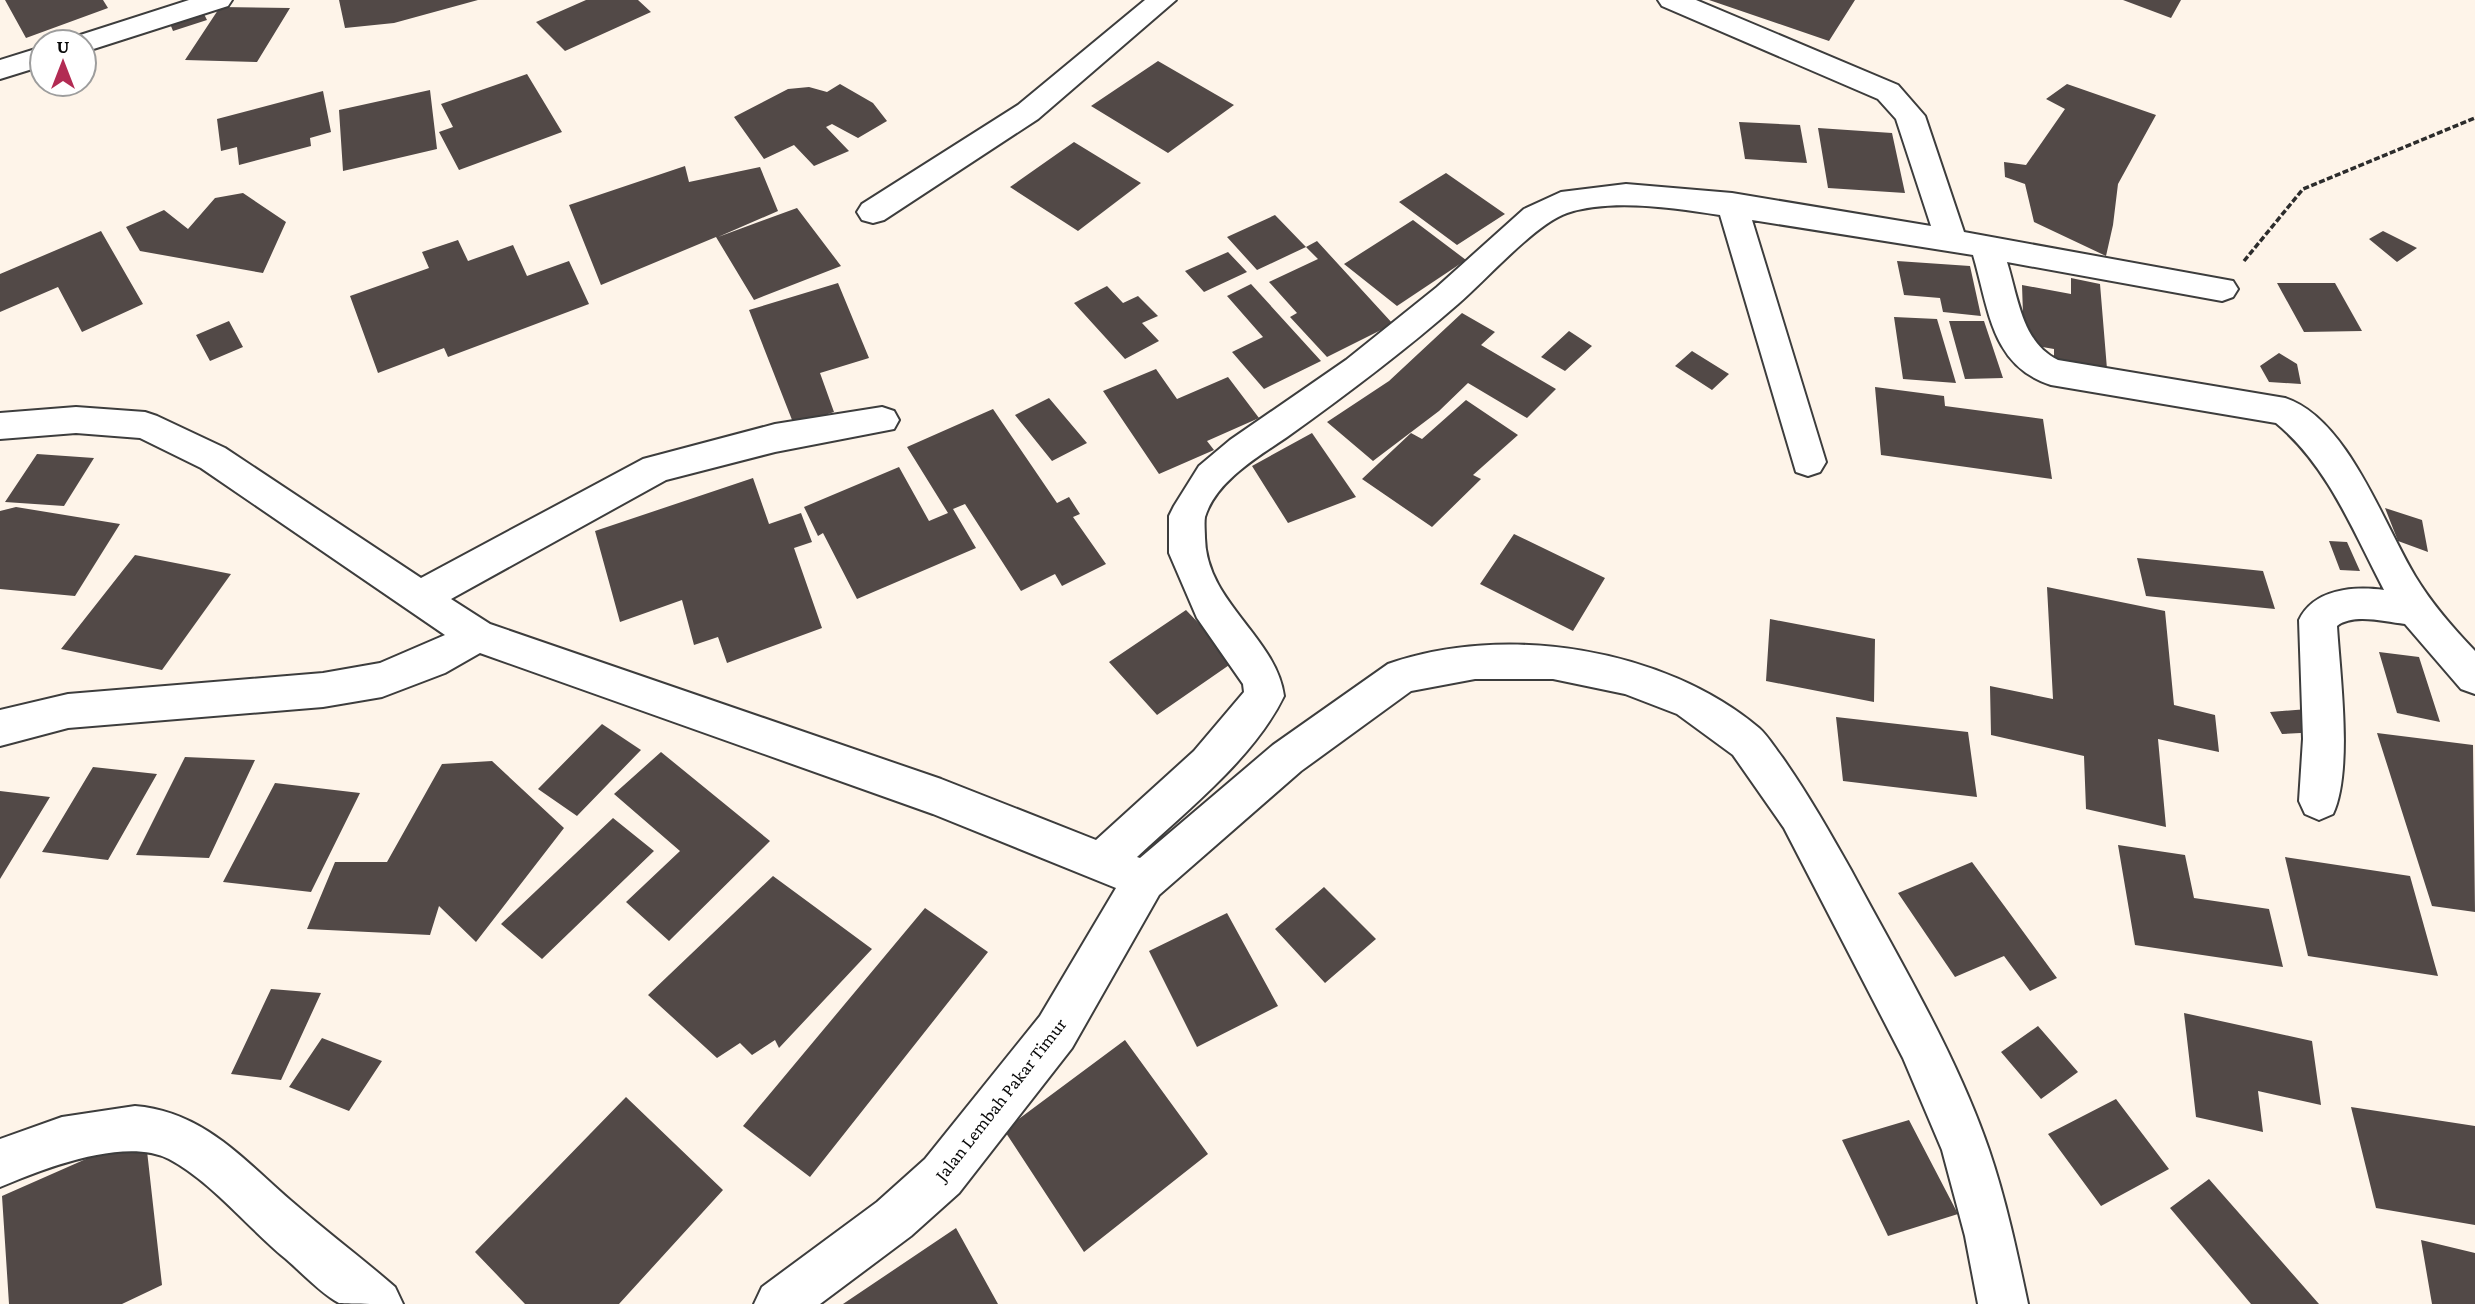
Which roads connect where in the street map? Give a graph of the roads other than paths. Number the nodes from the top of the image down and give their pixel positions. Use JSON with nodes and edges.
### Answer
{"nodes":[{"id":1,"x":218,"y":0,"type":"edge"},
{"id":2,"x":1162,"y":0,"type":"edge"},
{"id":3,"x":1672,"y":0,"type":"edge"},
{"id":4,"x":98,"y":39,"type":"edge"},
{"id":5,"x":28,"y":61,"type":"edge"},
{"id":6,"x":0,"y":70,"type":"edge"},
{"id":7,"x":1732,"y":204,"type":"junction"},
{"id":8,"x":873,"y":212,"type":"dead end"},
{"id":9,"x":1951,"y":240,"type":"junction"},
{"id":10,"x":1986,"y":246,"type":"junction"},
{"id":11,"x":2222,"y":289,"type":"road end"},
{"id":12,"x":882,"y":420,"type":"dead end"},
{"id":13,"x":0,"y":426,"type":"edge"},
{"id":14,"x":1808,"y":462,"type":"dead end"},
{"id":15,"x":419,"y":598,"type":"junction"},
{"id":16,"x":2415,"y":609,"type":"junction"},
{"id":17,"x":477,"y":636,"type":"junction"},
{"id":18,"x":2475,"y":677,"type":"edge"},
{"id":19,"x":0,"y":728,"type":"edge"},
{"id":20,"x":2319,"y":801,"type":"dead end"},
{"id":21,"x":1103,"y":861,"type":"junction"},
{"id":22,"x":1144,"y":881,"type":"junction"},
{"id":23,"x":0,"y":1163,"type":"edge"},
{"id":24,"x":378,"y":1304,"type":"edge"},
{"id":25,"x":779,"y":1304,"type":"edge"},
{"id":26,"x":2003,"y":1304,"type":"edge"}],
"edges":[{"from":1,"to":4,"type":"street"},
{"from":2,"to":8,"type":"street"},
{"from":3,"to":9,"type":"street"},
{"from":5,"to":6,"type":"street"},
{"from":7,"to":9,"type":"street"},
{"from":7,"to":14,"type":"street"},
{"from":7,"to":21,"type":"street"},
{"from":9,"to":10,"type":"street"},
{"from":10,"to":11,"type":"street"},
{"from":10,"to":16,"type":"street"},
{"from":12,"to":15,"type":"street"},
{"from":13,"to":15,"type":"street"},
{"from":15,"to":17,"type":"street"},
{"from":16,"to":18,"type":"street"},
{"from":16,"to":20,"type":"street"},
{"from":17,"to":19,"type":"street"},
{"from":17,"to":21,"type":"street"},
{"from":21,"to":22,"type":"street"},
{"from":22,"to":25,"type":"street","name":"Jalan Lembah Pakar Timur"},
{"from":22,"to":26,"type":"street","name":"Jalan Lembah Pakar Timur"},
{"from":23,"to":24,"type":"street"}]}
